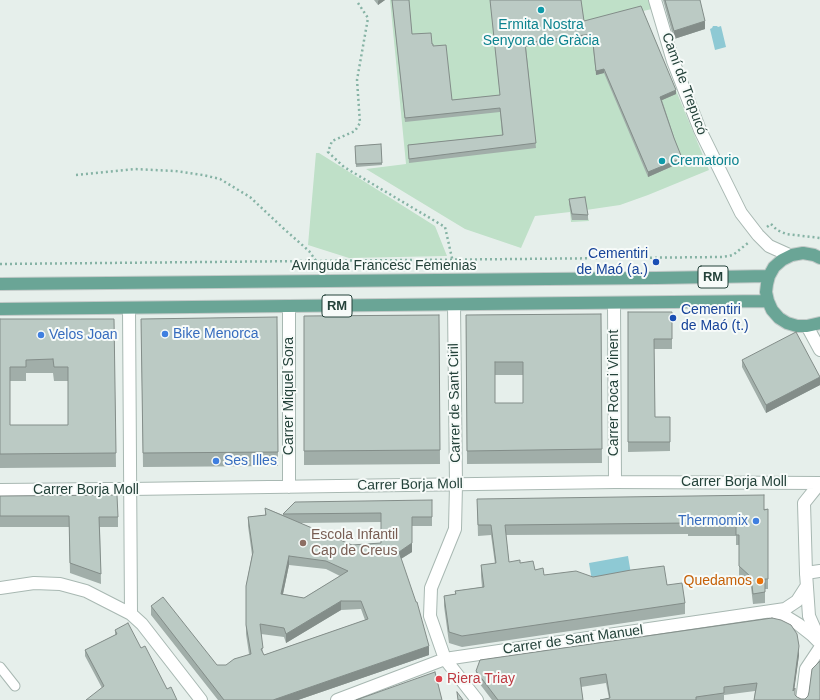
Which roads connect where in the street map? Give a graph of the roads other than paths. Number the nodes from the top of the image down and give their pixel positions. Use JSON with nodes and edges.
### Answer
{"nodes":[{"id":1,"x":655,"y":0,"type":"edge"},
{"id":2,"x":792,"y":255,"type":"junction"},
{"id":3,"x":820,"y":258,"type":"edge"},
{"id":4,"x":769,"y":276,"type":"junction"},
{"id":5,"x":0,"y":284,"type":"edge"},
{"id":6,"x":768,"y":301,"type":"junction"},
{"id":7,"x":614,"y":303,"type":"junction"},
{"id":8,"x":454,"y":305,"type":"junction"},
{"id":9,"x":289,"y":306,"type":"junction"},
{"id":10,"x":129,"y":308,"type":"junction"},
{"id":11,"x":0,"y":309,"type":"edge"},
{"id":12,"x":820,"y":322,"type":"edge"},
{"id":13,"x":806,"y":326,"type":"junction"},
{"id":14,"x":820,"y":350,"type":"edge"},
{"id":15,"x":615,"y":482,"type":"junction"},
{"id":16,"x":820,"y":483,"type":"edge"},
{"id":17,"x":456,"y":485,"type":"junction"},
{"id":18,"x":289,"y":487,"type":"junction"},
{"id":19,"x":0,"y":490,"type":"edge"},
{"id":20,"x":130,"y":490,"type":"junction"},
{"id":21,"x":820,"y":571,"type":"edge"},
{"id":22,"x":806,"y":573,"type":"junction"},
{"id":23,"x":806,"y":587,"type":"junction"},
{"id":24,"x":0,"y":588,"type":"edge"},
{"id":25,"x":768,"y":611,"type":"junction"},
{"id":26,"x":131,"y":614,"type":"junction"},
{"id":27,"x":820,"y":642,"type":"edge"},
{"id":28,"x":820,"y":648,"type":"edge"},
{"id":29,"x":445,"y":659,"type":"junction"},
{"id":30,"x":0,"y":667,"type":"edge"},
{"id":31,"x":14,"y":686,"type":"dead end"},
{"id":32,"x":201,"y":700,"type":"edge"},
{"id":33,"x":337,"y":700,"type":"edge"},
{"id":34,"x":477,"y":700,"type":"edge"},
{"id":35,"x":802,"y":700,"type":"edge"}],
"edges":[{"from":1,"to":2,"type":"street","name":"Camí de Trepucó"},
{"from":2,"to":3,"type":"main road"},
{"from":2,"to":4,"type":"main road"},
{"from":4,"to":5,"type":"main road","name":"Avinguda Francesc Femenias","number":"RM"},
{"from":4,"to":6,"type":"main road"},
{"from":6,"to":7,"type":"main road","number":"RM"},
{"from":6,"to":13,"type":"main road"},
{"from":7,"to":8,"type":"main road","number":"RM"},
{"from":7,"to":15,"type":"street","name":"Carrer Roca i Vinent"},
{"from":8,"to":9,"type":"main road","number":"RM"},
{"from":8,"to":17,"type":"street","name":"Carrer de Sant Ciril"},
{"from":9,"to":10,"type":"main road","number":"RM"},
{"from":9,"to":18,"type":"street","name":"Carrer Miquel Sora"},
{"from":10,"to":11,"type":"main road","number":"RM"},
{"from":10,"to":20,"type":"street"},
{"from":12,"to":13,"type":"main road"},
{"from":13,"to":14,"type":"street"},
{"from":15,"to":16,"type":"street","name":"Carrer Borja Moll"},
{"from":15,"to":17,"type":"street","name":"Carrer Borja Moll"},
{"from":16,"to":22,"type":"street"},
{"from":17,"to":18,"type":"street","name":"Carrer Borja Moll"},
{"from":17,"to":29,"type":"street","name":"Carrer de Sant Ciril"},
{"from":18,"to":20,"type":"street","name":"Carrer Borja Moll"},
{"from":19,"to":20,"type":"street","name":"Carrer Borja Moll"},
{"from":20,"to":26,"type":"street"},
{"from":21,"to":22,"type":"street"},
{"from":22,"to":23,"type":"street"},
{"from":23,"to":25,"type":"street","name":"Carrer de Sant Manuel"},
{"from":23,"to":27,"type":"street"},
{"from":24,"to":26,"type":"street"},
{"from":25,"to":27,"type":"street"},
{"from":25,"to":29,"type":"street","name":"Carrer de Sant Manuel"},
{"from":26,"to":32,"type":"street"},
{"from":28,"to":35,"type":"street"},
{"from":29,"to":33,"type":"street","name":"Carrer de Sant Manuel"},
{"from":29,"to":34,"type":"street","name":"Carrer de Sant Ciril"},
{"from":30,"to":31,"type":"lane"}]}
